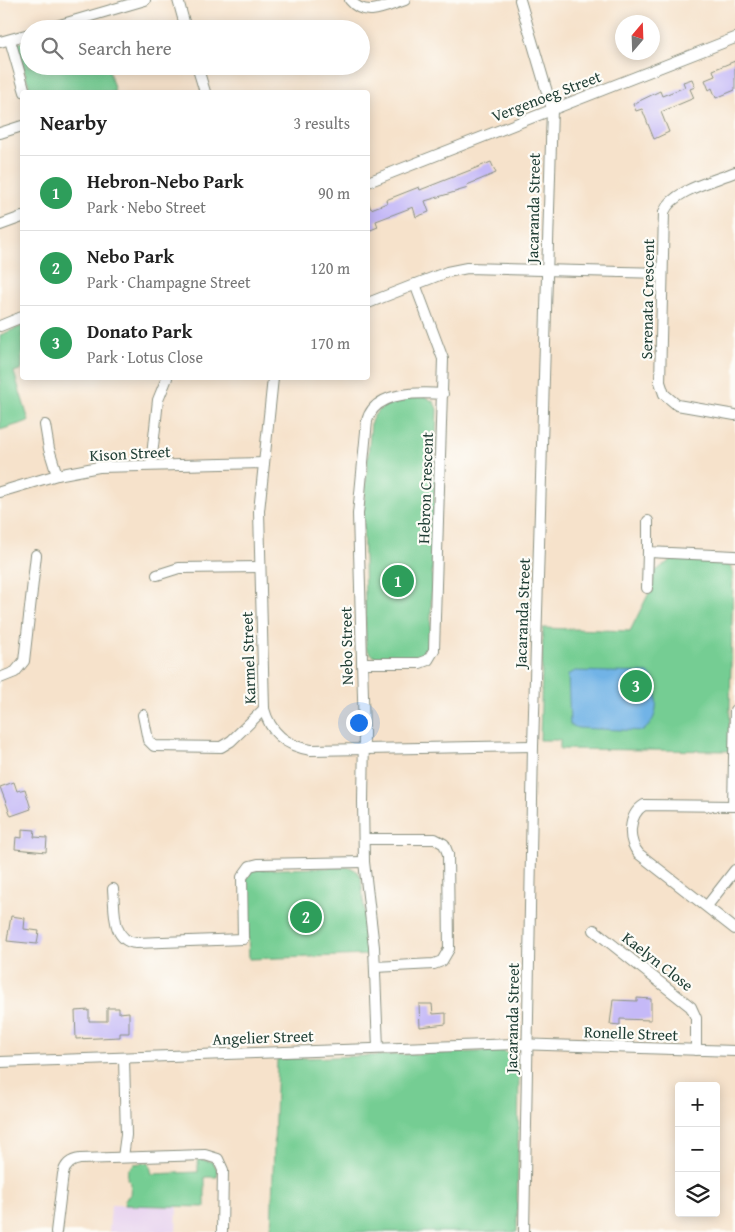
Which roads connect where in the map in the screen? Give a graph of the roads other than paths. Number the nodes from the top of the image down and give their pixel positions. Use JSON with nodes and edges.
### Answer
{"nodes":[{"id":1,"x":145,"y":0,"type":"edge"},
{"id":2,"x":178,"y":0,"type":"edge"},
{"id":3,"x":350,"y":0,"type":"edge"},
{"id":4,"x":405,"y":0,"type":"edge"},
{"id":5,"x":520,"y":0,"type":"edge"},
{"id":6,"x":77,"y":20,"type":"edge"},
{"id":7,"x":184,"y":20,"type":"edge"},
{"id":8,"x":20,"y":37,"type":"edge"},
{"id":9,"x":735,"y":38,"type":"edge"},
{"id":10,"x":5,"y":41,"type":"edge"},
{"id":11,"x":200,"y":75,"type":"edge"},
{"id":12,"x":24,"y":90,"type":"edge"},
{"id":13,"x":204,"y":90,"type":"edge"},
{"id":14,"x":552,"y":110,"type":"junction"},
{"id":15,"x":20,"y":127,"type":"edge"},
{"id":16,"x":0,"y":133,"type":"edge"},
{"id":17,"x":735,"y":172,"type":"edge"},
{"id":18,"x":370,"y":181,"type":"edge"},
{"id":19,"x":20,"y":217,"type":"edge"},
{"id":20,"x":0,"y":225,"type":"edge"},
{"id":21,"x":546,"y":270,"type":"junction"},
{"id":22,"x":662,"y":273,"type":"junction"},
{"id":23,"x":415,"y":284,"type":"junction"},
{"id":24,"x":370,"y":302,"type":"edge"},
{"id":25,"x":20,"y":318,"type":"edge"},
{"id":26,"x":0,"y":326,"type":"edge"},
{"id":27,"x":166,"y":380,"type":"edge"},
{"id":28,"x":273,"y":380,"type":"edge"},
{"id":29,"x":443,"y":394,"type":"junction"},
{"id":30,"x":735,"y":415,"type":"edge"},
{"id":31,"x":45,"y":425,"type":"dead end"},
{"id":32,"x":264,"y":463,"type":"junction"},
{"id":33,"x":151,"y":465,"type":"junction"},
{"id":34,"x":58,"y":475,"type":"junction"},
{"id":35,"x":0,"y":492,"type":"edge"},
{"id":36,"x":648,"y":521,"type":"dead end"},
{"id":37,"x":648,"y":552,"type":"junction"},
{"id":38,"x":36,"y":555,"type":"dead end"},
{"id":39,"x":735,"y":556,"type":"edge"},
{"id":40,"x":260,"y":567,"type":"junction"},
{"id":41,"x":157,"y":575,"type":"dead end"},
{"id":42,"x":647,"y":588,"type":"dead end"},
{"id":43,"x":362,"y":663,"type":"junction"},
{"id":44,"x":0,"y":678,"type":"edge"},
{"id":45,"x":264,"y":708,"type":"junction"},
{"id":46,"x":735,"y":710,"type":"edge"},
{"id":47,"x":143,"y":715,"type":"dead end"},
{"id":48,"x":533,"y":746,"type":"junction"},
{"id":49,"x":362,"y":749,"type":"junction"},
{"id":50,"x":734,"y":806,"type":"edge"},
{"id":51,"x":364,"y":839,"type":"junction"},
{"id":52,"x":364,"y":862,"type":"junction"},
{"id":53,"x":735,"y":870,"type":"edge"},
{"id":54,"x":113,"y":889,"type":"dead end"},
{"id":55,"x":707,"y":906,"type":"junction"},
{"id":56,"x":735,"y":929,"type":"edge"},
{"id":57,"x":594,"y":930,"type":"dead end"},
{"id":58,"x":375,"y":968,"type":"junction"},
{"id":59,"x":526,"y":1044,"type":"junction"},
{"id":60,"x":378,"y":1048,"type":"junction"},
{"id":61,"x":696,"y":1050,"type":"junction"},
{"id":62,"x":735,"y":1051,"type":"edge"},
{"id":63,"x":124,"y":1058,"type":"junction"},
{"id":64,"x":0,"y":1062,"type":"edge"},
{"id":65,"x":123,"y":1157,"type":"junction"},
{"id":66,"x":56,"y":1232,"type":"edge"},
{"id":67,"x":222,"y":1232,"type":"edge"},
{"id":68,"x":524,"y":1232,"type":"edge"}],
"edges":[{"from":1,"to":6,"type":"street"},
{"from":2,"to":7,"type":"street"},
{"from":3,"to":4,"type":"street"},
{"from":5,"to":14,"type":"street","name":"Jacaranda Street"},
{"from":8,"to":10,"type":"street"},
{"from":9,"to":14,"type":"street","name":"Vergenoeg Street"},
{"from":10,"to":12,"type":"street"},
{"from":11,"to":13,"type":"street"},
{"from":14,"to":18,"type":"street","name":"Vergenoeg Street"},
{"from":14,"to":21,"type":"street","name":"Jacaranda Street"},
{"from":15,"to":16,"type":"street"},
{"from":17,"to":22,"type":"street","name":"Serenata Crescent"},
{"from":19,"to":20,"type":"street"},
{"from":21,"to":22,"type":"street"},
{"from":21,"to":23,"type":"street"},
{"from":21,"to":48,"type":"street","name":"Jacaranda Street"},
{"from":22,"to":30,"type":"street","name":"Serenata Crescent"},
{"from":23,"to":24,"type":"street"},
{"from":23,"to":29,"type":"street","name":"Hebron Crescent"},
{"from":25,"to":26,"type":"street"},
{"from":27,"to":33,"type":"street"},
{"from":28,"to":32,"type":"street","name":"Karmel Street"},
{"from":29,"to":43,"type":"street","name":"Nebo Street"},
{"from":29,"to":43,"type":"street","name":"Hebron Crescent"},
{"from":31,"to":34,"type":"street"},
{"from":32,"to":33,"type":"street","name":"Kison Street"},
{"from":32,"to":40,"type":"street","name":"Karmel Street"},
{"from":33,"to":34,"type":"street","name":"Kison Street"},
{"from":34,"to":35,"type":"street","name":"Kison Street"},
{"from":36,"to":37,"type":"street"},
{"from":37,"to":39,"type":"street"},
{"from":37,"to":42,"type":"street"},
{"from":38,"to":44,"type":"street"},
{"from":40,"to":41,"type":"street"},
{"from":40,"to":45,"type":"street","name":"Karmel Street"},
{"from":43,"to":49,"type":"street","name":"Nebo Street"},
{"from":45,"to":47,"type":"street"},
{"from":45,"to":49,"type":"street","name":"Karmel Street"},
{"from":46,"to":50,"type":"street"},
{"from":48,"to":49,"type":"street","name":"Karmel Street"},
{"from":48,"to":59,"type":"street","name":"Jacaranda Street"},
{"from":49,"to":51,"type":"street","name":"Nebo Street"},
{"from":50,"to":55,"type":"street"},
{"from":51,"to":52,"type":"street","name":"Nebo Street"},
{"from":51,"to":58,"type":"street"},
{"from":52,"to":54,"type":"street"},
{"from":52,"to":58,"type":"street","name":"Nebo Street"},
{"from":53,"to":55,"type":"street"},
{"from":55,"to":56,"type":"street"},
{"from":57,"to":61,"type":"street","name":"Kaelyn Close"},
{"from":58,"to":60,"type":"street","name":"Nebo Street"},
{"from":59,"to":60,"type":"street","name":"Angelier Street"},
{"from":59,"to":61,"type":"street","name":"Ronelle Street"},
{"from":59,"to":68,"type":"street","name":"Jacaranda Street"},
{"from":60,"to":63,"type":"street","name":"Angelier Street"},
{"from":61,"to":62,"type":"street","name":"Ronelle Street"},
{"from":63,"to":64,"type":"street","name":"Angelier Street"},
{"from":63,"to":65,"type":"street"},
{"from":65,"to":66,"type":"street"},
{"from":65,"to":67,"type":"street"}]}
